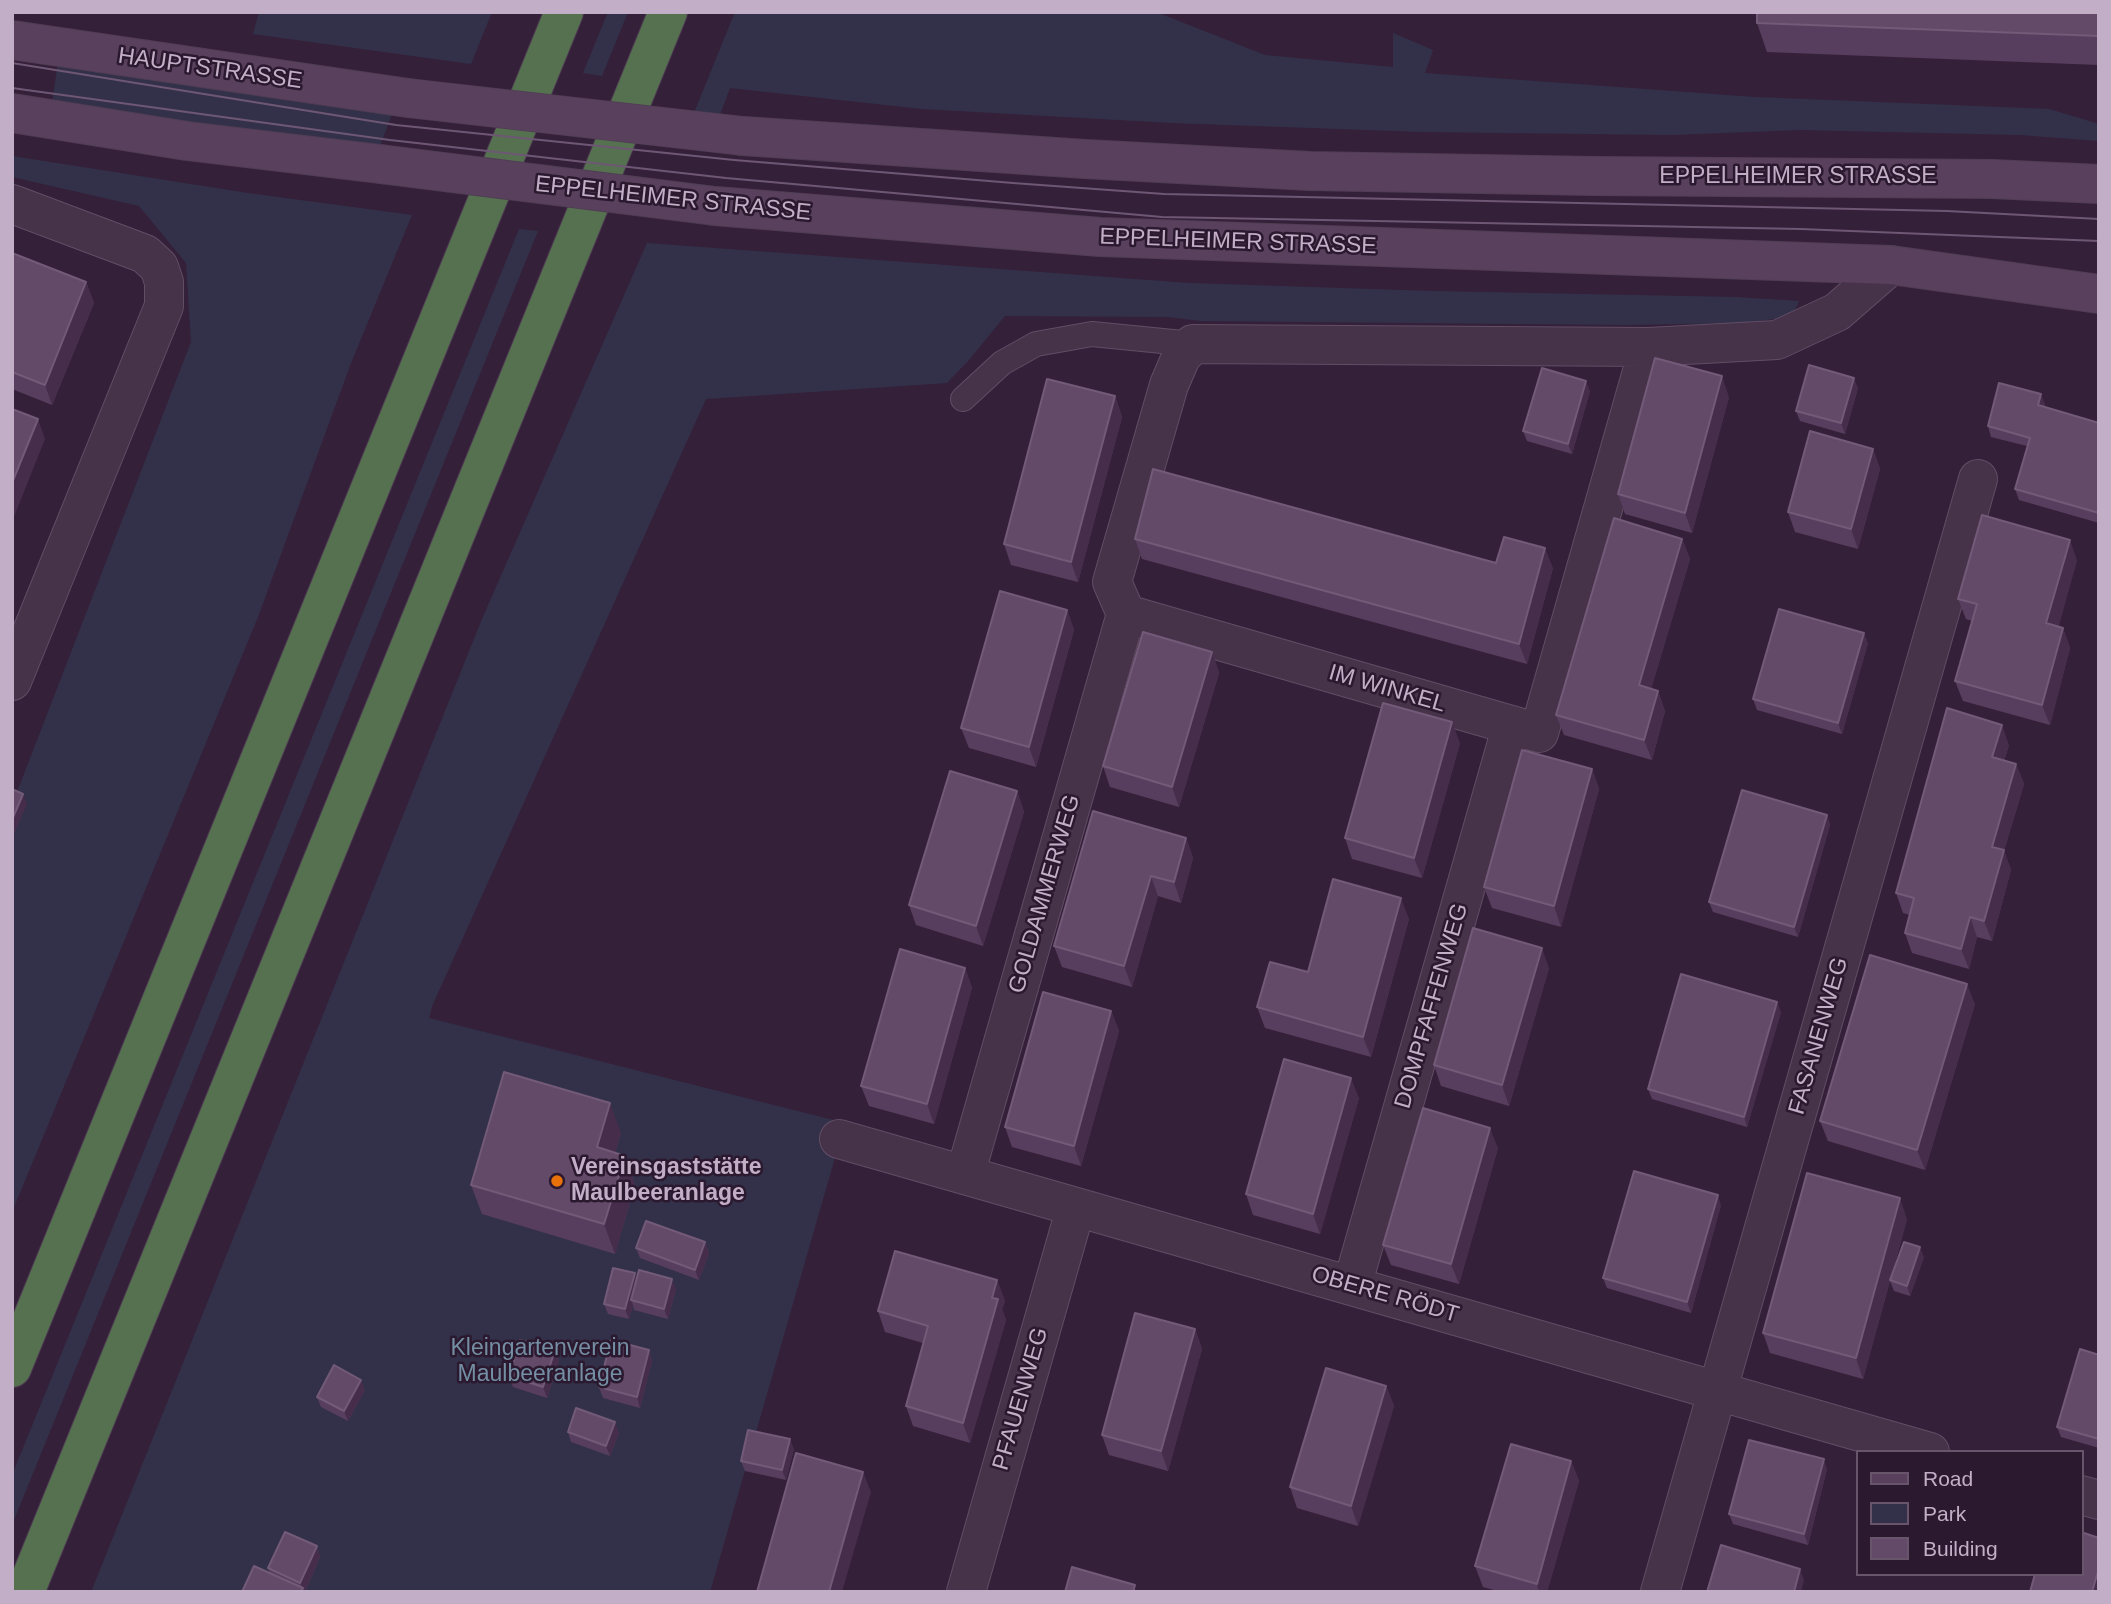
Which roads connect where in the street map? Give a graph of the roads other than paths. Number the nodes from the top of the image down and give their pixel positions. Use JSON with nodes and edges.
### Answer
{"nodes":[{"id":1,"x":564,"y":12,"type":"edge"},
{"id":2,"x":668,"y":12,"type":"edge"},
{"id":3,"x":12,"y":40,"type":"edge"},
{"id":4,"x":408,"y":98,"type":"joint"},
{"id":5,"x":12,"y":113,"type":"edge"},
{"id":6,"x":2099,"y":184,"type":"edge"},
{"id":7,"x":12,"y":204,"type":"edge"},
{"id":8,"x":1891,"y":264,"type":"junction"},
{"id":9,"x":2099,"y":294,"type":"edge"},
{"id":10,"x":1649,"y":347,"type":"junction"},
{"id":11,"x":1181,"y":362,"type":"junction"},
{"id":12,"x":963,"y":399,"type":"dead end"},
{"id":13,"x":1978,"y":479,"type":"dead end"},
{"id":14,"x":1126,"y":614,"type":"junction"},
{"id":15,"x":12,"y":681,"type":"edge"},
{"id":16,"x":1512,"y":725,"type":"junction"},
{"id":17,"x":839,"y":1139,"type":"dead end"},
{"id":18,"x":965,"y":1175,"type":"junction"},
{"id":19,"x":1076,"y":1207,"type":"junction"},
{"id":20,"x":1352,"y":1286,"type":"junction"},
{"id":21,"x":12,"y":1368,"type":"edge"},
{"id":22,"x":1718,"y":1391,"type":"junction"},
{"id":23,"x":1923,"y":1450,"type":"edge"},
{"id":24,"x":25,"y":1592,"type":"edge"},
{"id":25,"x":966,"y":1592,"type":"edge"},
{"id":26,"x":1660,"y":1592,"type":"edge"}],
"edges":[{"from":1,"to":21,"type":"highway"},
{"from":2,"to":24,"type":"highway"},
{"from":3,"to":4,"type":"main road","name":"HAUPTSTRASSE"},
{"from":4,"to":6,"type":"main road","name":"EPPELHEIMER STRASSE","bridge":true},
{"from":5,"to":8,"type":"main road","name":"EPPELHEIMER STRASSE","bridge":true},
{"from":7,"to":15,"type":"street"},
{"from":8,"to":9,"type":"main road","name":"EPPELHEIMER STRASSE"},
{"from":8,"to":10,"type":"street"},
{"from":10,"to":11,"type":"street"},
{"from":10,"to":16,"type":"street","name":"IM WINKEL"},
{"from":11,"to":12,"type":"lane"},
{"from":11,"to":14,"type":"street"},
{"from":13,"to":22,"type":"street","name":"FASANENWEG"},
{"from":14,"to":16,"type":"street","name":"IM WINKEL"},
{"from":14,"to":18,"type":"street","name":"GOLDAMMERWEG"},
{"from":16,"to":20,"type":"street","name":"DOMPFAFFENWEG"},
{"from":17,"to":18,"type":"street","name":"OBERE RÖDT"},
{"from":18,"to":19,"type":"street","name":"OBERE RÖDT"},
{"from":19,"to":20,"type":"street","name":"OBERE RÖDT"},
{"from":19,"to":25,"type":"street","name":"PFAUENWEG"},
{"from":20,"to":22,"type":"street","name":"OBERE RÖDT"},
{"from":22,"to":23,"type":"street","name":"OBERE RÖDT"},
{"from":22,"to":26,"type":"street","name":"FASANENWEG"}]}
